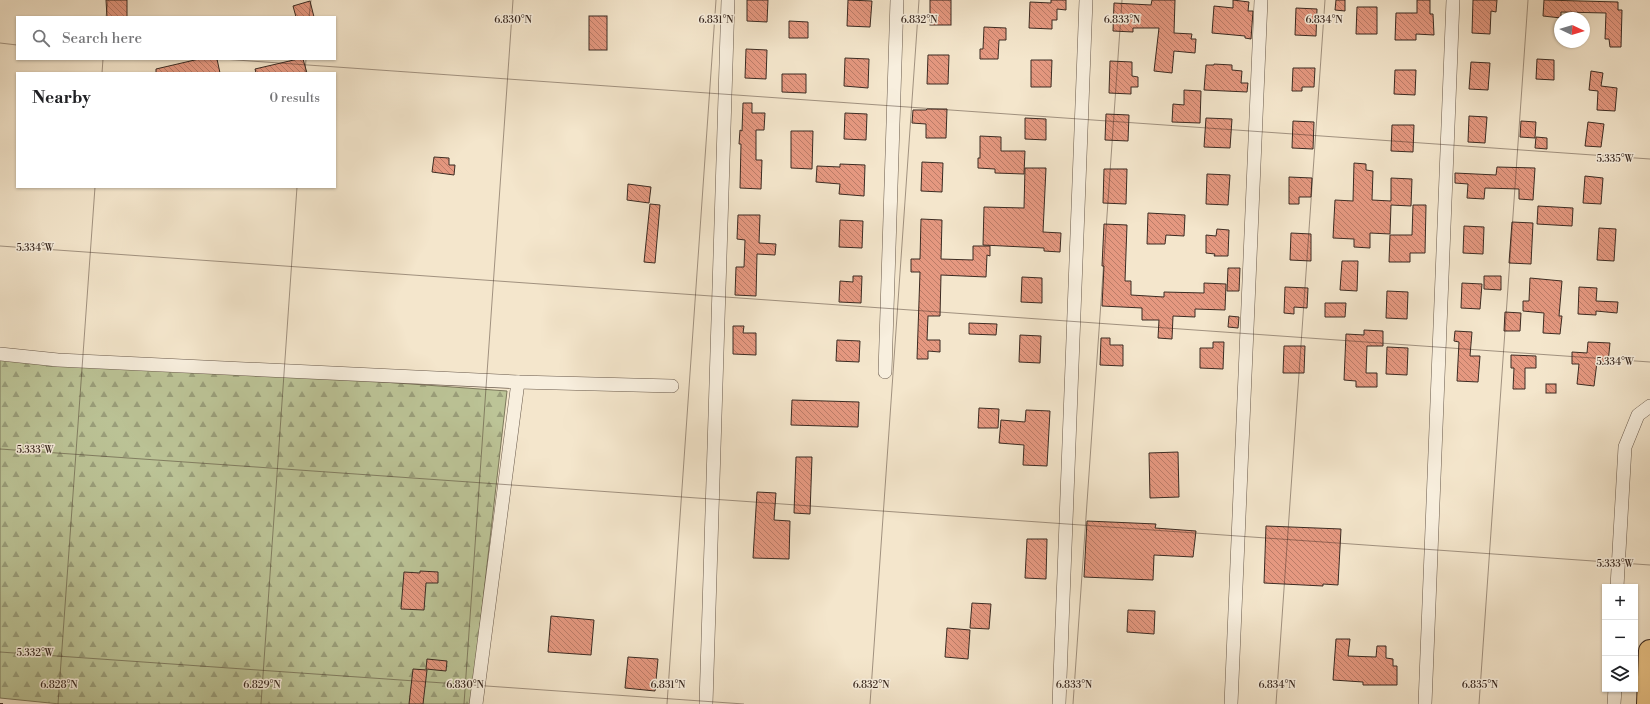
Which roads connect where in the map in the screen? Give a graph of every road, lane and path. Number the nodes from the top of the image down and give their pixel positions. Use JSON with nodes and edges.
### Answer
{"nodes":[{"id":1,"x":728,"y":0,"type":"edge"},
{"id":2,"x":897,"y":0,"type":"edge"},
{"id":3,"x":1086,"y":0,"type":"edge"},
{"id":4,"x":1261,"y":0,"type":"edge"},
{"id":5,"x":1453,"y":0,"type":"edge"},
{"id":6,"x":0,"y":354,"type":"edge"},
{"id":7,"x":885,"y":372,"type":"dead end"},
{"id":8,"x":518,"y":382,"type":"junction"},
{"id":9,"x":672,"y":386,"type":"dead end"},
{"id":10,"x":1650,"y":406,"type":"edge"},
{"id":11,"x":1617,"y":584,"type":"edge"},
{"id":12,"x":1650,"y":651,"type":"edge"},
{"id":13,"x":1615,"y":692,"type":"edge"},
{"id":14,"x":0,"y":704,"type":"edge"},
{"id":15,"x":4,"y":704,"type":"edge"},
{"id":16,"x":476,"y":704,"type":"edge"},
{"id":17,"x":706,"y":704,"type":"edge"},
{"id":18,"x":1059,"y":704,"type":"edge"},
{"id":19,"x":1232,"y":704,"type":"edge"},
{"id":20,"x":1425,"y":704,"type":"edge"},
{"id":21,"x":1614,"y":704,"type":"edge"},
{"id":22,"x":1648,"y":704,"type":"edge"}],
"edges":[{"from":1,"to":17,"type":"street"},
{"from":2,"to":7,"type":"street"},
{"from":3,"to":18,"type":"street"},
{"from":4,"to":19,"type":"street"},
{"from":5,"to":20,"type":"street"},
{"from":6,"to":8,"type":"street"},
{"from":8,"to":9,"type":"street"},
{"from":8,"to":16,"type":"street"},
{"from":10,"to":11,"type":"street"},
{"from":12,"to":22,"type":"highway"},
{"from":13,"to":21,"type":"street"},
{"from":14,"to":15,"type":"path"}]}
